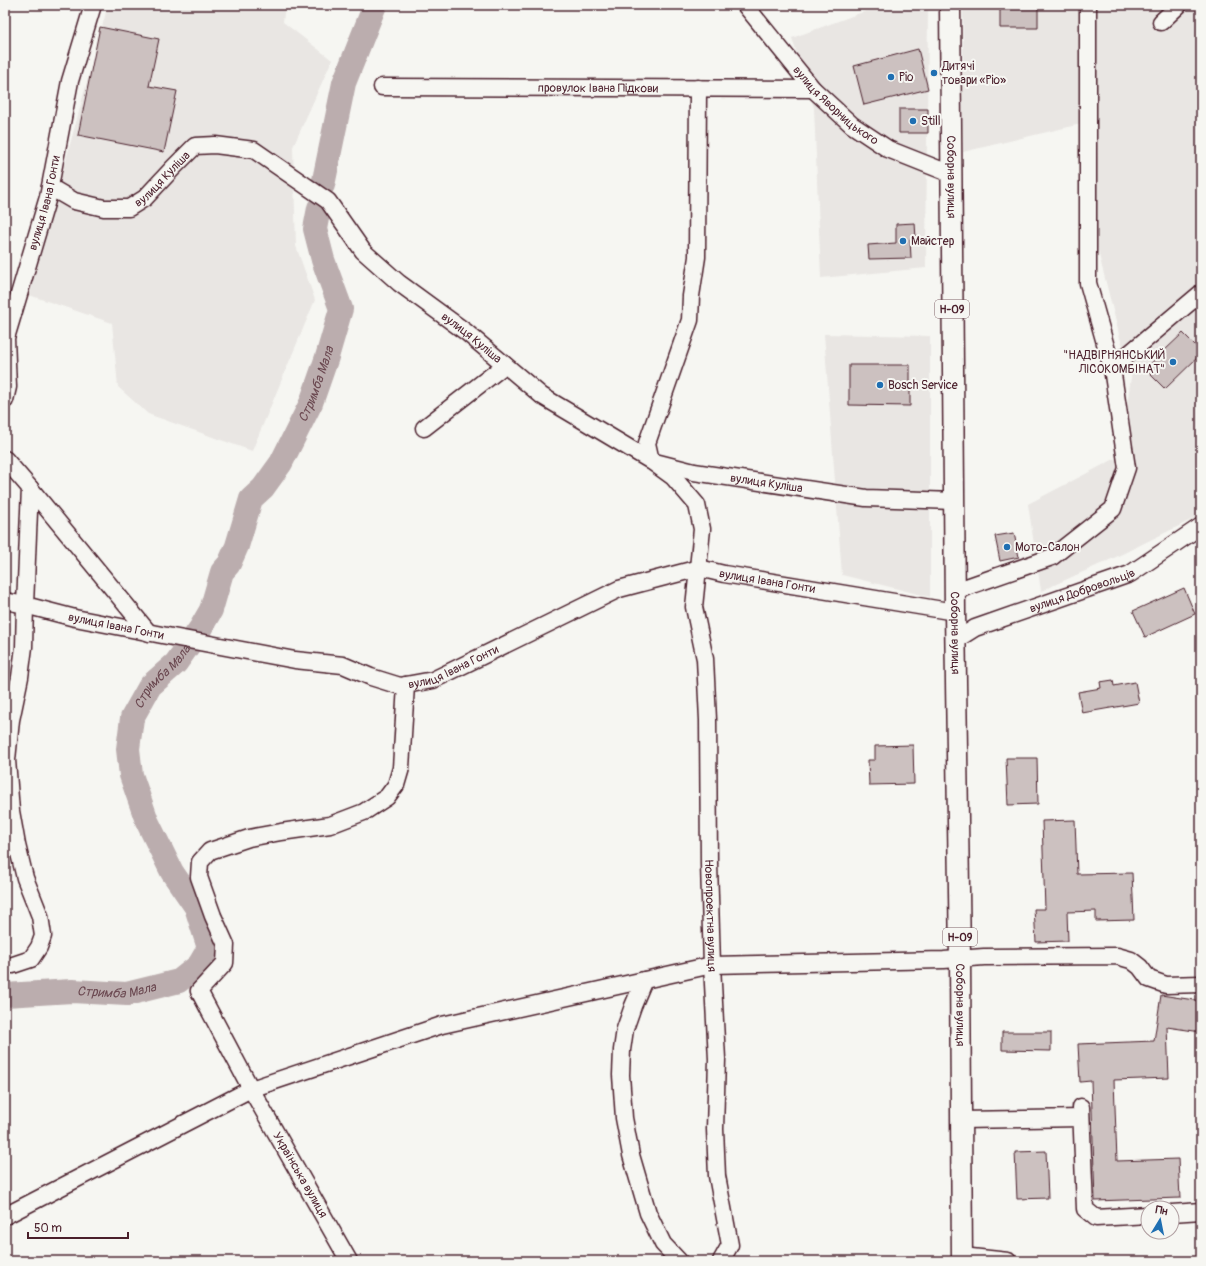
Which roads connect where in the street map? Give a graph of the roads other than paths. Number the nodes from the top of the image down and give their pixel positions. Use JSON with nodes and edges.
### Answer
{"nodes":[{"id":1,"x":93,"y":5,"type":"edge"},
{"id":2,"x":745,"y":5,"type":"edge"},
{"id":3,"x":950,"y":5,"type":"edge"},
{"id":4,"x":1088,"y":5,"type":"edge"},
{"id":5,"x":1179,"y":5,"type":"edge"},
{"id":6,"x":1161,"y":22,"type":"dead end"},
{"id":7,"x":382,"y":87,"type":"dead end"},
{"id":8,"x":698,"y":88,"type":"junction"},
{"id":9,"x":813,"y":89,"type":"junction"},
{"id":10,"x":951,"y":174,"type":"junction"},
{"id":11,"x":50,"y":187,"type":"junction"},
{"id":12,"x":1201,"y":293,"type":"edge"},
{"id":13,"x":505,"y":365,"type":"junction"},
{"id":14,"x":1112,"y":368,"type":"junction"},
{"id":15,"x":5,"y":400,"type":"edge"},
{"id":16,"x":424,"y":428,"type":"dead end"},
{"id":17,"x":5,"y":459,"type":"edge"},
{"id":18,"x":651,"y":461,"type":"junction"},
{"id":19,"x":30,"y":488,"type":"junction"},
{"id":20,"x":954,"y":501,"type":"junction"},
{"id":21,"x":1201,"y":526,"type":"edge"},
{"id":22,"x":699,"y":568,"type":"junction"},
{"id":23,"x":955,"y":591,"type":"junction"},
{"id":24,"x":5,"y":601,"type":"edge"},
{"id":25,"x":25,"y":605,"type":"junction"},
{"id":26,"x":955,"y":612,"type":"junction"},
{"id":27,"x":155,"y":634,"type":"junction"},
{"id":28,"x":956,"y":640,"type":"junction"},
{"id":29,"x":406,"y":685,"type":"junction"},
{"id":30,"x":960,"y":959,"type":"junction"},
{"id":31,"x":13,"y":965,"type":"dead end"},
{"id":32,"x":712,"y":965,"type":"junction"},
{"id":33,"x":644,"y":980,"type":"junction"},
{"id":34,"x":1201,"y":984,"type":"edge"},
{"id":35,"x":251,"y":1089,"type":"junction"},
{"id":36,"x":961,"y":1120,"type":"junction"},
{"id":37,"x":1201,"y":1211,"type":"edge"},
{"id":38,"x":1180,"y":1212,"type":"edge"},
{"id":39,"x":1140,"y":1215,"type":"edge"},
{"id":40,"x":5,"y":1216,"type":"edge"},
{"id":41,"x":962,"y":1258,"type":"edge"},
{"id":42,"x":349,"y":1261,"type":"edge"},
{"id":43,"x":679,"y":1261,"type":"edge"},
{"id":44,"x":721,"y":1261,"type":"edge"},
{"id":45,"x":1008,"y":1261,"type":"edge"}],
"edges":[{"from":1,"to":11,"type":"street","name":"вулиця Івана Гонти"},
{"from":2,"to":9,"type":"street","name":"вулиця Яворницького"},
{"from":3,"to":10,"type":"main road","name":"Соборна вулиця","number":"Н-09"},
{"from":4,"to":14,"type":"street"},
{"from":5,"to":6,"type":"street"},
{"from":7,"to":8,"type":"street","name":"провулок Івана Підкови"},
{"from":8,"to":9,"type":"street","name":"провулок Івана Підкови"},
{"from":8,"to":18,"type":"street"},
{"from":9,"to":10,"type":"street","name":"вулиця Яворницького"},
{"from":10,"to":20,"type":"main road","name":"Соборна вулиця","number":"Н-09"},
{"from":11,"to":13,"type":"street","name":"вулиця Куліша"},
{"from":11,"to":15,"type":"street","name":"вулиця Івана Гонти"},
{"from":12,"to":14,"type":"street"},
{"from":13,"to":16,"type":"street"},
{"from":13,"to":18,"type":"street","name":"вулиця Куліша"},
{"from":14,"to":23,"type":"street"},
{"from":17,"to":19,"type":"street"},
{"from":18,"to":20,"type":"street","name":"вулиця Куліша"},
{"from":18,"to":22,"type":"street","name":"Новопроектна вулиця"},
{"from":19,"to":25,"type":"street"},
{"from":19,"to":27,"type":"street"},
{"from":20,"to":23,"type":"main road","name":"Соборна вулиця","number":"Н-09"},
{"from":21,"to":28,"type":"street","name":"вулиця Добровольців"},
{"from":22,"to":26,"type":"street","name":"вулиця Івана Гонти"},
{"from":22,"to":29,"type":"street","name":"вулиця Івана Гонти"},
{"from":22,"to":32,"type":"street","name":"Новопроектна вулиця"},
{"from":23,"to":26,"type":"main road","name":"Соборна вулиця","number":"Н-09"},
{"from":24,"to":25,"type":"street","name":"вулиця Івана Гонти"},
{"from":25,"to":27,"type":"street","name":"вулиця Івана Гонти"},
{"from":25,"to":31,"type":"street"},
{"from":26,"to":28,"type":"main road","name":"Соборна вулиця","number":"Н-09"},
{"from":27,"to":29,"type":"street","name":"вулиця Івана Гонти"},
{"from":28,"to":30,"type":"main road","name":"Соборна вулиця","number":"Н-09"},
{"from":29,"to":35,"type":"street","name":"Українська вулиця"},
{"from":30,"to":32,"type":"street"},
{"from":30,"to":34,"type":"street"},
{"from":30,"to":36,"type":"main road","name":"Соборна вулиця","number":"Н-09"},
{"from":32,"to":33,"type":"street"},
{"from":32,"to":44,"type":"street","name":"Новопроектна вулиця"},
{"from":33,"to":35,"type":"street"},
{"from":33,"to":43,"type":"street"},
{"from":35,"to":40,"type":"street"},
{"from":35,"to":42,"type":"street","name":"Українська вулиця"},
{"from":36,"to":39,"type":"street"},
{"from":36,"to":41,"type":"main road","name":"Соборна вулиця","number":"Н-09"},
{"from":37,"to":38,"type":"street"},
{"from":41,"to":45,"type":"street"}]}
